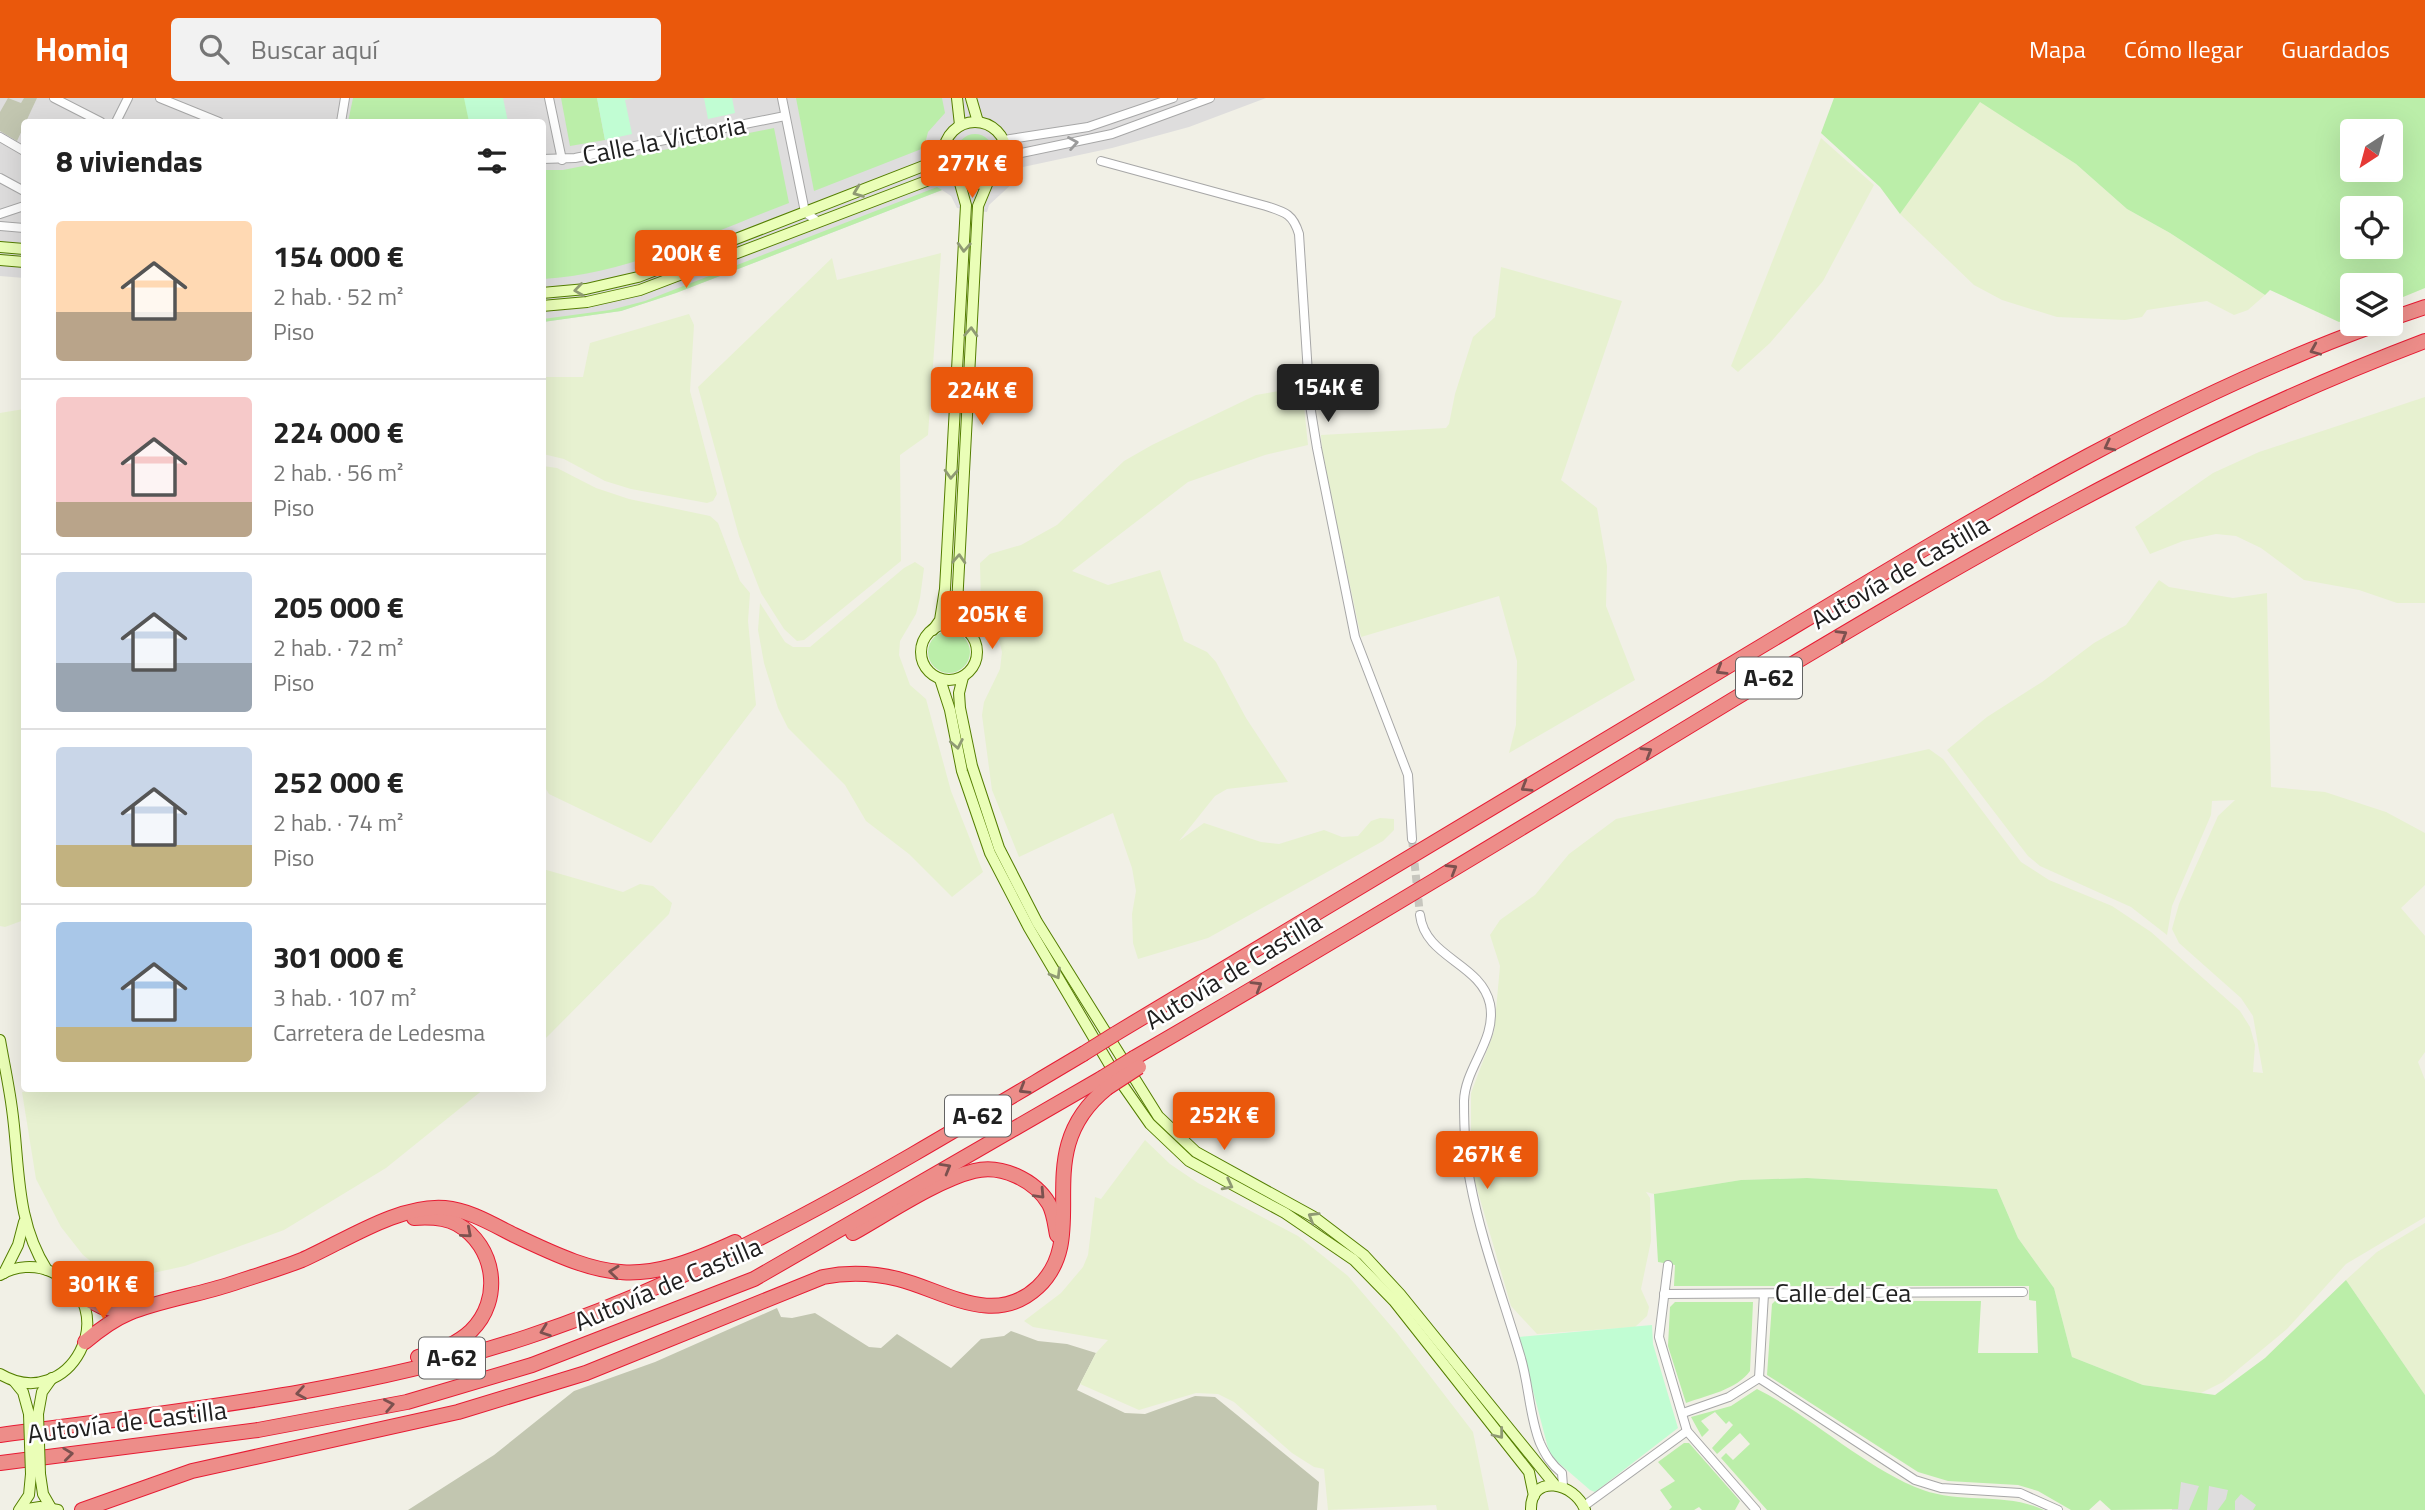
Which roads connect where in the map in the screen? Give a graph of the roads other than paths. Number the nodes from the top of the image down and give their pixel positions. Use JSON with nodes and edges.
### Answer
{"nodes":[{"id":1,"x":54,"y":98,"type":"edge"},
{"id":2,"x":128,"y":98,"type":"edge"},
{"id":3,"x":160,"y":98,"type":"edge"},
{"id":4,"x":345,"y":98,"type":"edge"},
{"id":5,"x":550,"y":98,"type":"edge"},
{"id":6,"x":782,"y":98,"type":"edge"},
{"id":7,"x":957,"y":98,"type":"edge"},
{"id":8,"x":971,"y":98,"type":"edge"},
{"id":9,"x":1173,"y":98,"type":"edge"},
{"id":10,"x":1210,"y":98,"type":"edge"},
{"id":11,"x":786,"y":116,"type":"junction"},
{"id":12,"x":95,"y":119,"type":"edge"},
{"id":13,"x":118,"y":119,"type":"edge"},
{"id":14,"x":212,"y":119,"type":"edge"},
{"id":15,"x":342,"y":119,"type":"edge"},
{"id":16,"x":978,"y":122,"type":"junction"},
{"id":17,"x":960,"y":125,"type":"junction"},
{"id":18,"x":0,"y":137,"type":"edge"},
{"id":19,"x":1004,"y":140,"type":"junction"},
{"id":20,"x":21,"y":149,"type":"edge"},
{"id":21,"x":1007,"y":156,"type":"junction"},
{"id":22,"x":944,"y":158,"type":"junction"},
{"id":23,"x":546,"y":159,"type":"edge"},
{"id":24,"x":562,"y":160,"type":"junction"},
{"id":25,"x":1101,"y":161,"type":"dead end"},
{"id":26,"x":954,"y":176,"type":"junction"},
{"id":27,"x":0,"y":178,"type":"edge"},
{"id":28,"x":988,"y":182,"type":"junction"},
{"id":29,"x":21,"y":189,"type":"edge"},
{"id":30,"x":21,"y":207,"type":"edge"},
{"id":31,"x":806,"y":212,"type":"junction"},
{"id":32,"x":0,"y":214,"type":"edge"},
{"id":33,"x":817,"y":221,"type":"junction"},
{"id":34,"x":0,"y":226,"type":"edge"},
{"id":35,"x":21,"y":228,"type":"edge"},
{"id":36,"x":0,"y":247,"type":"edge"},
{"id":37,"x":21,"y":250,"type":"edge"},
{"id":38,"x":0,"y":260,"type":"edge"},
{"id":39,"x":21,"y":262,"type":"edge"},
{"id":40,"x":546,"y":293,"type":"edge"},
{"id":41,"x":546,"y":306,"type":"edge"},
{"id":42,"x":2425,"y":307,"type":"edge"},
{"id":43,"x":2403,"y":315,"type":"edge"},
{"id":44,"x":2350,"y":336,"type":"edge"},
{"id":45,"x":2425,"y":341,"type":"edge"},
{"id":46,"x":961,"y":627,"type":"junction"},
{"id":47,"x":933,"y":629,"type":"junction"},
{"id":48,"x":963,"y":677,"type":"junction"},
{"id":49,"x":940,"y":679,"type":"junction"},
{"id":50,"x":1412,"y":839,"type":"tunnel mouth"},
{"id":51,"x":1420,"y":915,"type":"tunnel mouth"},
{"id":52,"x":0,"y":1040,"type":"edge"},
{"id":53,"x":1105,"y":1083,"type":"junction"},
{"id":54,"x":873,"y":1178,"type":"junction"},
{"id":55,"x":24,"y":1222,"type":"junction"},
{"id":56,"x":356,"y":1235,"type":"junction"},
{"id":57,"x":1059,"y":1244,"type":"junction"},
{"id":58,"x":1668,"y":1265,"type":"dead end"},
{"id":59,"x":47,"y":1270,"type":"junction"},
{"id":60,"x":2,"y":1274,"type":"edge"},
{"id":61,"x":2023,"y":1292,"type":"dead end"},
{"id":62,"x":1664,"y":1294,"type":"junction"},
{"id":63,"x":1764,"y":1294,"type":"junction"},
{"id":64,"x":79,"y":1295,"type":"junction"},
{"id":65,"x":131,"y":1312,"type":"junction"},
{"id":66,"x":85,"y":1342,"type":"junction"},
{"id":67,"x":532,"y":1365,"type":"junction"},
{"id":68,"x":0,"y":1374,"type":"edge"},
{"id":69,"x":52,"y":1378,"type":"junction"},
{"id":70,"x":1759,"y":1378,"type":"junction"},
{"id":71,"x":14,"y":1381,"type":"junction"},
{"id":72,"x":338,"y":1386,"type":"junction"},
{"id":73,"x":1683,"y":1413,"type":"junction"},
{"id":74,"x":33,"y":1414,"type":"junction"},
{"id":75,"x":1687,"y":1431,"type":"junction"},
{"id":76,"x":0,"y":1435,"type":"edge"},
{"id":77,"x":0,"y":1463,"type":"edge"},
{"id":78,"x":36,"y":1474,"type":"junction"},
{"id":79,"x":1558,"y":1485,"type":"junction"},
{"id":80,"x":138,"y":1489,"type":"junction"},
{"id":81,"x":1534,"y":1496,"type":"junction"},
{"id":82,"x":1584,"y":1508,"type":"edge"},
{"id":83,"x":55,"y":1509,"type":"edge"},
{"id":84,"x":1752,"y":1509,"type":"edge"},
{"id":85,"x":20,"y":1510,"type":"edge"},
{"id":86,"x":82,"y":1510,"type":"edge"},
{"id":87,"x":110,"y":1510,"type":"edge"},
{"id":88,"x":1531,"y":1510,"type":"edge"},
{"id":89,"x":2058,"y":1510,"type":"edge"}],
"edges":[{"from":1,"to":12,"type":"street"},
{"from":2,"to":13,"type":"street"},
{"from":3,"to":14,"type":"street"},
{"from":4,"to":15,"type":"street"},
{"from":5,"to":24,"type":"street"},
{"from":6,"to":11,"type":"street"},
{"from":7,"to":17,"type":"main road"},
{"from":8,"to":16,"type":"main road"},
{"from":9,"to":19,"type":"street"},
{"from":21,"to":10,"type":"street","one_way":true},
{"from":11,"to":24,"type":"street","name":"Calle la Victoria"},
{"from":11,"to":31,"type":"street"},
{"from":16,"to":17,"type":"main road"},
{"from":16,"to":19,"type":"main road"},
{"from":17,"to":22,"type":"main road"},
{"from":18,"to":20,"type":"street"},
{"from":19,"to":21,"type":"main road"},
{"from":21,"to":28,"type":"main road"},
{"from":22,"to":26,"type":"main road"},
{"from":22,"to":31,"type":"main road","one_way":true},
{"from":23,"to":24,"type":"street","name":"Calle la Victoria"},
{"from":25,"to":50,"type":"street"},
{"from":26,"to":28,"type":"main road"},
{"from":26,"to":33,"type":"main road"},
{"from":26,"to":47,"type":"main road","one_way":true},
{"from":27,"to":29,"type":"street"},
{"from":46,"to":28,"type":"main road","one_way":true},
{"from":30,"to":32,"type":"street"},
{"from":31,"to":33,"type":"street"},
{"from":31,"to":40,"type":"main road","one_way":true},
{"from":33,"to":41,"type":"main road"},
{"from":34,"to":35,"type":"street"},
{"from":36,"to":37,"type":"main road"},
{"from":38,"to":39,"type":"main road"},
{"from":42,"to":43,"type":"highway"},
{"from":44,"to":54,"type":"highway","name":"Autovía de Castilla","number":"A-62","one_way":true,"bridge":true},
{"from":53,"to":45,"type":"highway","name":"Autovía de Castilla","number":"A-62","one_way":true,"bridge":true},
{"from":46,"to":47,"type":"main road"},
{"from":46,"to":48,"type":"main road"},
{"from":47,"to":49,"type":"main road"},
{"from":48,"to":49,"type":"main road"},
{"from":79,"to":48,"type":"main road","one_way":true},
{"from":49,"to":81,"type":"main road","one_way":true},
{"from":51,"to":79,"type":"street"},
{"from":52,"to":55,"type":"main road"},
{"from":53,"to":57,"type":"highway"},
{"from":67,"to":53,"type":"highway","name":"Autovía de Castilla","number":"A-62","one_way":true},
{"from":54,"to":56,"type":"highway","one_way":true},
{"from":54,"to":72,"type":"highway","name":"Autovía de Castilla","number":"A-62","one_way":true},
{"from":55,"to":59,"type":"main road"},
{"from":55,"to":60,"type":"main road"},
{"from":56,"to":65,"type":"highway"},
{"from":56,"to":72,"type":"highway","one_way":true},
{"from":67,"to":57,"type":"highway","one_way":true},
{"from":57,"to":80,"type":"highway"},
{"from":58,"to":62,"type":"street"},
{"from":59,"to":60,"type":"main road"},
{"from":59,"to":64,"type":"main road"},
{"from":61,"to":63,"type":"street","name":"Calle del Cea"},
{"from":62,"to":63,"type":"street","name":"Calle del Cea"},
{"from":62,"to":73,"type":"street"},
{"from":63,"to":70,"type":"street"},
{"from":64,"to":65,"type":"highway"},
{"from":64,"to":66,"type":"main road"},
{"from":65,"to":66,"type":"highway"},
{"from":66,"to":69,"type":"main road"},
{"from":77,"to":67,"type":"highway","name":"Autovía de Castilla","number":"A-62","one_way":true},
{"from":68,"to":71,"type":"main road"},
{"from":69,"to":71,"type":"main road"},
{"from":69,"to":74,"type":"main road"},
{"from":70,"to":73,"type":"street"},
{"from":70,"to":89,"type":"street"},
{"from":71,"to":74,"type":"main road"},
{"from":72,"to":76,"type":"highway","name":"Autovía de Castilla","number":"A-62","one_way":true},
{"from":73,"to":75,"type":"street"},
{"from":74,"to":78,"type":"main road","bridge":true},
{"from":75,"to":82,"type":"street"},
{"from":75,"to":84,"type":"street"},
{"from":78,"to":83,"type":"main road"},
{"from":78,"to":85,"type":"main road"},
{"from":79,"to":81,"type":"main road"},
{"from":79,"to":82,"type":"main road"},
{"from":80,"to":86,"type":"highway"},
{"from":80,"to":87,"type":"highway"},
{"from":81,"to":88,"type":"main road"},
{"from":83,"to":85,"type":"main road"}]}
